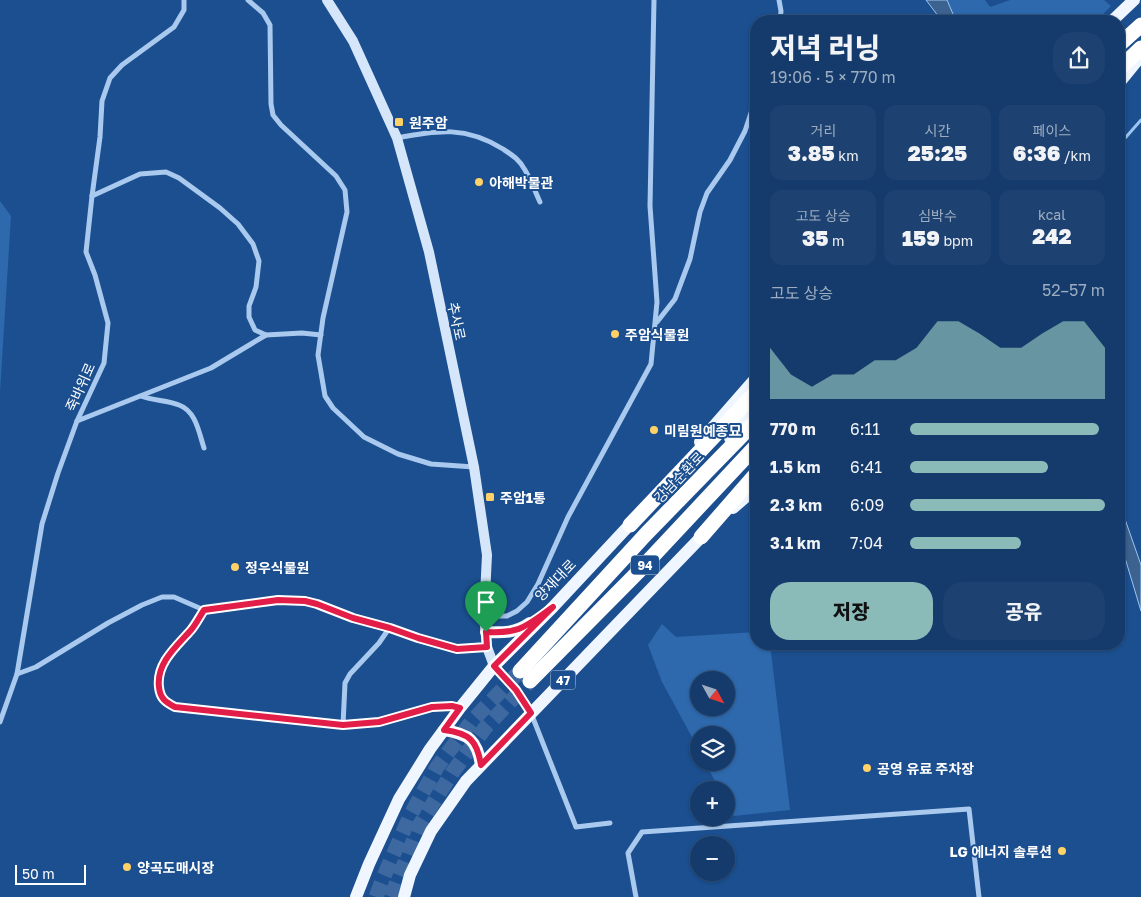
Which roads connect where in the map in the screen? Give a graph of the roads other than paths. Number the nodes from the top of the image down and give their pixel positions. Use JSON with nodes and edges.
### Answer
{"nodes":[{"id":1,"x":184,"y":0,"type":"edge"},
{"id":2,"x":248,"y":0,"type":"edge"},
{"id":3,"x":327,"y":0,"type":"edge"},
{"id":4,"x":654,"y":0,"type":"edge"},
{"id":5,"x":779,"y":0,"type":"edge"},
{"id":6,"x":1133,"y":1,"type":"edge"},
{"id":7,"x":781,"y":15,"type":"edge"},
{"id":8,"x":1118,"y":15,"type":"edge"},
{"id":9,"x":1141,"y":25,"type":"edge"},
{"id":10,"x":1125,"y":40,"type":"edge"},
{"id":11,"x":1141,"y":48,"type":"edge"},
{"id":12,"x":1141,"y":56,"type":"edge"},
{"id":13,"x":1125,"y":63,"type":"edge"},
{"id":14,"x":1125,"y":76,"type":"edge"},
{"id":15,"x":750,"y":116,"type":"edge"},
{"id":16,"x":397,"y":138,"type":"junction"},
{"id":17,"x":92,"y":196,"type":"junction"},
{"id":18,"x":540,"y":202,"type":"dead end"},
{"id":19,"x":656,"y":322,"type":"junction"},
{"id":20,"x":266,"y":335,"type":"junction"},
{"id":21,"x":321,"y":335,"type":"junction"},
{"id":22,"x":750,"y":384,"type":"edge"},
{"id":23,"x":141,"y":396,"type":"junction"},
{"id":24,"x":750,"y":398,"type":"edge"},
{"id":25,"x":750,"y":415,"type":"edge"},
{"id":26,"x":78,"y":421,"type":"junction"},
{"id":27,"x":750,"y":427,"type":"edge"},
{"id":28,"x":204,"y":448,"type":"dead end"},
{"id":29,"x":750,"y":452,"type":"edge"},
{"id":30,"x":750,"y":462,"type":"edge"},
{"id":31,"x":474,"y":467,"type":"junction"},
{"id":32,"x":750,"y":481,"type":"edge"},
{"id":33,"x":750,"y":493,"type":"edge"},
{"id":34,"x":630,"y":525,"type":"junction"},
{"id":35,"x":646,"y":534,"type":"junction"},
{"id":36,"x":701,"y":537,"type":"junction"},
{"id":37,"x":638,"y":572,"type":"junction"},
{"id":38,"x":553,"y":607,"type":"junction"},
{"id":39,"x":204,"y":610,"type":"junction"},
{"id":40,"x":484,"y":616,"type":"junction"},
{"id":41,"x":390,"y":628,"type":"junction"},
{"id":42,"x":486,"y":632,"type":"junction"},
{"id":43,"x":487,"y":647,"type":"junction"},
{"id":44,"x":494,"y":666,"type":"junction"},
{"id":45,"x":520,"y":671,"type":"tunnel mouth"},
{"id":46,"x":17,"y":674,"type":"junction"},
{"id":47,"x":530,"y":681,"type":"tunnel mouth"},
{"id":48,"x":460,"y":708,"type":"junction"},
{"id":49,"x":531,"y":713,"type":"junction"},
{"id":50,"x":0,"y":722,"type":"edge"},
{"id":51,"x":343,"y":725,"type":"junction"},
{"id":52,"x":444,"y":730,"type":"junction"},
{"id":53,"x":481,"y":765,"type":"junction"},
{"id":54,"x":610,"y":823,"type":"dead end"},
{"id":55,"x":356,"y":897,"type":"edge"},
{"id":56,"x":404,"y":897,"type":"edge"},
{"id":57,"x":636,"y":897,"type":"edge"},
{"id":58,"x":979,"y":897,"type":"edge"}],
"edges":[{"from":1,"to":17,"type":"street","name":"죽바위로"},
{"from":2,"to":21,"type":"street"},
{"from":3,"to":16,"type":"street","name":"추사로"},
{"from":4,"to":19,"type":"street"},
{"from":5,"to":7,"type":"street"},
{"from":6,"to":8,"type":"main road"},
{"from":9,"to":10,"type":"highway"},
{"from":11,"to":13,"type":"highway"},
{"from":12,"to":14,"type":"main road"},
{"from":15,"to":19,"type":"street"},
{"from":16,"to":18,"type":"street"},
{"from":16,"to":31,"type":"street","name":"추사로"},
{"from":17,"to":20,"type":"street"},
{"from":17,"to":26,"type":"street","name":"죽바위로"},
{"from":19,"to":40,"type":"street"},
{"from":20,"to":21,"type":"street"},
{"from":20,"to":23,"type":"street"},
{"from":21,"to":31,"type":"street"},
{"from":22,"to":34,"type":"main road","name":"양재대로"},
{"from":23,"to":26,"type":"street"},
{"from":23,"to":28,"type":"street"},
{"from":24,"to":34,"type":"highway"},
{"from":25,"to":35,"type":"main road"},
{"from":26,"to":46,"type":"street","name":"죽바위로"},
{"from":27,"to":35,"type":"highway","name":"강남순환로"},
{"from":29,"to":37,"type":"highway","number":"94"},
{"from":30,"to":37,"type":"main road"},
{"from":31,"to":40,"type":"street","name":"추사로"},
{"from":32,"to":36,"type":"highway"},
{"from":33,"to":36,"type":"main road","number":"47"},
{"from":34,"to":38,"type":"main road","name":"양재대로"},
{"from":35,"to":45,"type":"highway","number":"94"},
{"from":36,"to":49,"type":"main road","number":"47"},
{"from":37,"to":47,"type":"highway","number":"94"},
{"from":38,"to":42,"type":"main road"},
{"from":38,"to":44,"type":"main road","name":"양재대로"},
{"from":39,"to":41,"type":"street"},
{"from":39,"to":46,"type":"street"},
{"from":39,"to":51,"type":"street"},
{"from":40,"to":42,"type":"street","name":"추사로"},
{"from":41,"to":43,"type":"street"},
{"from":41,"to":51,"type":"street"},
{"from":42,"to":43,"type":"street","name":"추사로"},
{"from":43,"to":44,"type":"street","name":"추사로"},
{"from":44,"to":48,"type":"main road","name":"양재대로"},
{"from":44,"to":49,"type":"street"},
{"from":46,"to":50,"type":"street","name":"죽바위로"},
{"from":48,"to":51,"type":"street"},
{"from":48,"to":52,"type":"main road","name":"양재대로"},
{"from":49,"to":53,"type":"main road","number":"47"},
{"from":49,"to":54,"type":"street"},
{"from":52,"to":53,"type":"main road"},
{"from":52,"to":55,"type":"main road","name":"양재대로"},
{"from":53,"to":56,"type":"main road","number":"47"},
{"from":57,"to":58,"type":"street"}]}
